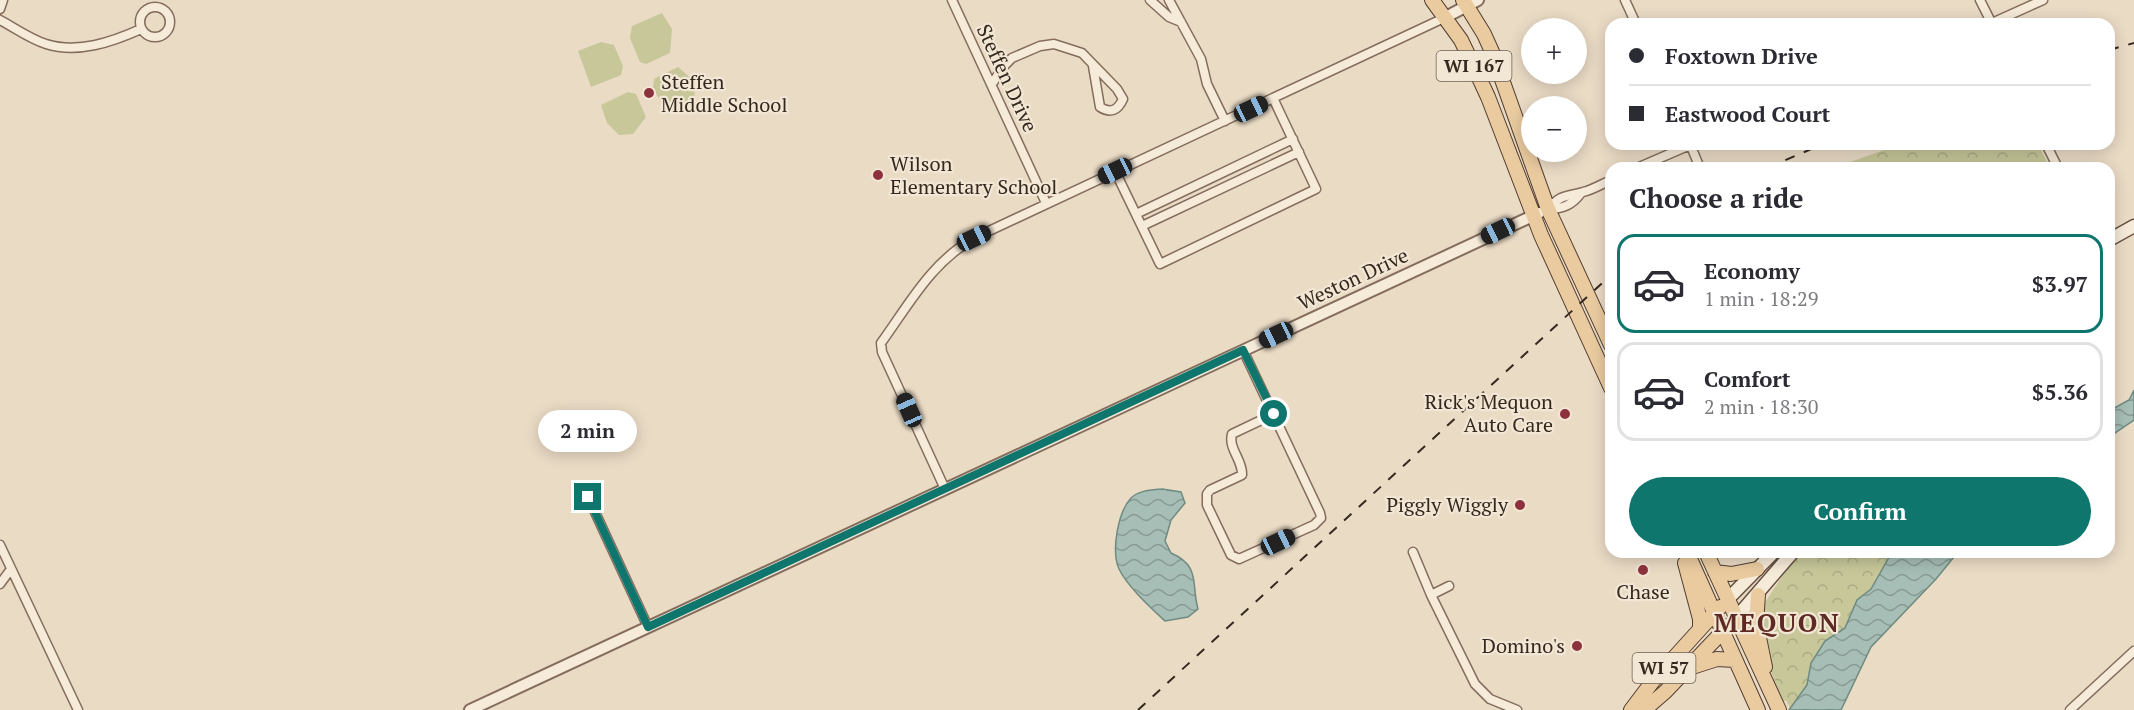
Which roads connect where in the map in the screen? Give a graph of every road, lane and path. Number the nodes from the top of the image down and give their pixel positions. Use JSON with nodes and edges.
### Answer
{"nodes":[{"id":1,"x":3,"y":0,"type":"edge"},
{"id":2,"x":952,"y":0,"type":"edge"},
{"id":3,"x":963,"y":0,"type":"edge"},
{"id":4,"x":1150,"y":0,"type":"edge"},
{"id":5,"x":1169,"y":0,"type":"edge"},
{"id":6,"x":1432,"y":0,"type":"edge"},
{"id":7,"x":1625,"y":0,"type":"edge"},
{"id":8,"x":1980,"y":0,"type":"edge"},
{"id":9,"x":2043,"y":0,"type":"edge"},
{"id":10,"x":1469,"y":2,"type":"edge"},
{"id":11,"x":0,"y":9,"type":"edge"},
{"id":12,"x":956,"y":9,"type":"junction"},
{"id":13,"x":1444,"y":18,"type":"junction"},
{"id":14,"x":1633,"y":18,"type":"edge"},
{"id":15,"x":1989,"y":18,"type":"edge"},
{"id":16,"x":2005,"y":18,"type":"edge"},
{"id":17,"x":0,"y":20,"type":"edge"},
{"id":18,"x":1182,"y":22,"type":"junction"},
{"id":19,"x":141,"y":29,"type":"dead end"},
{"id":20,"x":1093,"y":66,"type":"junction"},
{"id":21,"x":992,"y":84,"type":"junction"},
{"id":22,"x":1274,"y":98,"type":"junction"},
{"id":23,"x":1225,"y":121,"type":"junction"},
{"id":24,"x":1293,"y":139,"type":"junction"},
{"id":25,"x":1678,"y":150,"type":"edge"},
{"id":26,"x":1299,"y":152,"type":"junction"},
{"id":27,"x":1651,"y":162,"type":"edge"},
{"id":28,"x":1115,"y":171,"type":"junction"},
{"id":29,"x":1605,"y":183,"type":"edge"},
{"id":30,"x":1046,"y":203,"type":"junction"},
{"id":31,"x":1548,"y":209,"type":"junction"},
{"id":32,"x":1136,"y":214,"type":"junction"},
{"id":33,"x":1533,"y":216,"type":"junction"},
{"id":34,"x":1142,"y":226,"type":"junction"},
{"id":35,"x":2134,"y":226,"type":"edge"},
{"id":36,"x":2115,"y":237,"type":"edge"},
{"id":37,"x":1605,"y":332,"type":"edge"},
{"id":38,"x":1243,"y":350,"type":"junction"},
{"id":39,"x":1605,"y":375,"type":"edge"},
{"id":40,"x":1274,"y":414,"type":"junction"},
{"id":41,"x":945,"y":489,"type":"junction"},
{"id":42,"x":588,"y":497,"type":"dead end"},
{"id":43,"x":0,"y":545,"type":"edge"},
{"id":44,"x":1413,"y":552,"type":"dead end"},
{"id":45,"x":1685,"y":558,"type":"edge"},
{"id":46,"x":1690,"y":558,"type":"edge"},
{"id":47,"x":1699,"y":558,"type":"edge"},
{"id":48,"x":1709,"y":558,"type":"edge"},
{"id":49,"x":1768,"y":558,"type":"edge"},
{"id":50,"x":1788,"y":558,"type":"edge"},
{"id":51,"x":11,"y":569,"type":"junction"},
{"id":52,"x":1757,"y":569,"type":"junction"},
{"id":53,"x":0,"y":570,"type":"edge"},
{"id":54,"x":1715,"y":572,"type":"junction"},
{"id":55,"x":0,"y":584,"type":"edge"},
{"id":56,"x":1449,"y":586,"type":"dead end"},
{"id":57,"x":1431,"y":595,"type":"junction"},
{"id":58,"x":1758,"y":595,"type":"junction"},
{"id":59,"x":1722,"y":605,"type":"junction"},
{"id":60,"x":1729,"y":625,"type":"junction"},
{"id":61,"x":648,"y":627,"type":"junction"},
{"id":62,"x":1700,"y":629,"type":"junction"},
{"id":63,"x":2134,"y":651,"type":"edge"},
{"id":64,"x":1736,"y":660,"type":"junction"},
{"id":65,"x":1686,"y":669,"type":"junction"},
{"id":66,"x":1768,"y":687,"type":"junction"},
{"id":67,"x":1778,"y":707,"type":"edge"},
{"id":68,"x":78,"y":710,"type":"edge"},
{"id":69,"x":470,"y":710,"type":"edge"},
{"id":70,"x":1517,"y":710,"type":"edge"},
{"id":71,"x":1631,"y":710,"type":"edge"},
{"id":72,"x":1644,"y":710,"type":"edge"},
{"id":73,"x":1758,"y":710,"type":"edge"},
{"id":74,"x":2070,"y":710,"type":"edge"}],
"edges":[{"from":1,"to":11,"type":"street"},
{"from":2,"to":12,"type":"street","name":"Steffen Drive"},
{"from":3,"to":12,"type":"street"},
{"from":4,"to":18,"type":"street"},
{"from":5,"to":18,"type":"street"},
{"from":6,"to":13,"type":"main road","number":"WI 167"},
{"from":7,"to":14,"type":"street"},
{"from":8,"to":15,"type":"street"},
{"from":9,"to":16,"type":"street"},
{"from":10,"to":13,"type":"street"},
{"from":10,"to":31,"type":"main road","number":"WI 167"},
{"from":12,"to":21,"type":"street","name":"Steffen Drive"},
{"from":13,"to":22,"type":"street"},
{"from":13,"to":33,"type":"main road","number":"WI 167"},
{"from":17,"to":19,"type":"street"},
{"from":18,"to":23,"type":"street"},
{"from":20,"to":20,"type":"street"},
{"from":20,"to":21,"type":"street"},
{"from":21,"to":30,"type":"street","name":"Steffen Drive"},
{"from":22,"to":23,"type":"street"},
{"from":22,"to":24,"type":"street"},
{"from":23,"to":28,"type":"street"},
{"from":24,"to":26,"type":"street"},
{"from":24,"to":32,"type":"street"},
{"from":25,"to":27,"type":"street"},
{"from":26,"to":34,"type":"street"},
{"from":26,"to":34,"type":"street"},
{"from":28,"to":30,"type":"street"},
{"from":28,"to":32,"type":"street"},
{"from":29,"to":31,"type":"street"},
{"from":30,"to":41,"type":"street"},
{"from":31,"to":33,"type":"street","name":"Weston Drive"},
{"from":31,"to":37,"type":"main road","number":"WI 167"},
{"from":32,"to":34,"type":"street"},
{"from":33,"to":38,"type":"street","name":"Weston Drive"},
{"from":33,"to":39,"type":"main road","number":"WI 167"},
{"from":35,"to":36,"type":"main road"},
{"from":38,"to":40,"type":"street"},
{"from":38,"to":41,"type":"street","name":"Weston Drive"},
{"from":40,"to":40,"type":"street"},
{"from":41,"to":61,"type":"street","name":"Weston Drive"},
{"from":42,"to":61,"type":"street"},
{"from":43,"to":51,"type":"street"},
{"from":44,"to":57,"type":"street"},
{"from":45,"to":62,"type":"main road"},
{"from":46,"to":59,"type":"main road"},
{"from":47,"to":59,"type":"main road"},
{"from":48,"to":54,"type":"main road"},
{"from":49,"to":52,"type":"main road"},
{"from":50,"to":58,"type":"main road"},
{"from":51,"to":53,"type":"street"},
{"from":51,"to":55,"type":"street"},
{"from":51,"to":68,"type":"street"},
{"from":52,"to":54,"type":"main road"},
{"from":52,"to":59,"type":"main road"},
{"from":54,"to":59,"type":"main road"},
{"from":56,"to":57,"type":"street"},
{"from":57,"to":70,"type":"street"},
{"from":58,"to":60,"type":"main road"},
{"from":58,"to":66,"type":"main road"},
{"from":59,"to":60,"type":"main road"},
{"from":59,"to":60,"type":"main road"},
{"from":59,"to":62,"type":"main road","number":"WI 57"},
{"from":60,"to":64,"type":"main road"},
{"from":60,"to":65,"type":"main road","number":"WI 57"},
{"from":60,"to":66,"type":"main road"},
{"from":60,"to":67,"type":"main road"},
{"from":61,"to":69,"type":"street","name":"Weston Drive"},
{"from":62,"to":71,"type":"main road","number":"WI 57"},
{"from":63,"to":74,"type":"street"},
{"from":64,"to":65,"type":"main road"},
{"from":64,"to":73,"type":"main road"},
{"from":65,"to":72,"type":"main road","number":"WI 57"},
{"from":66,"to":67,"type":"main road"}]}
